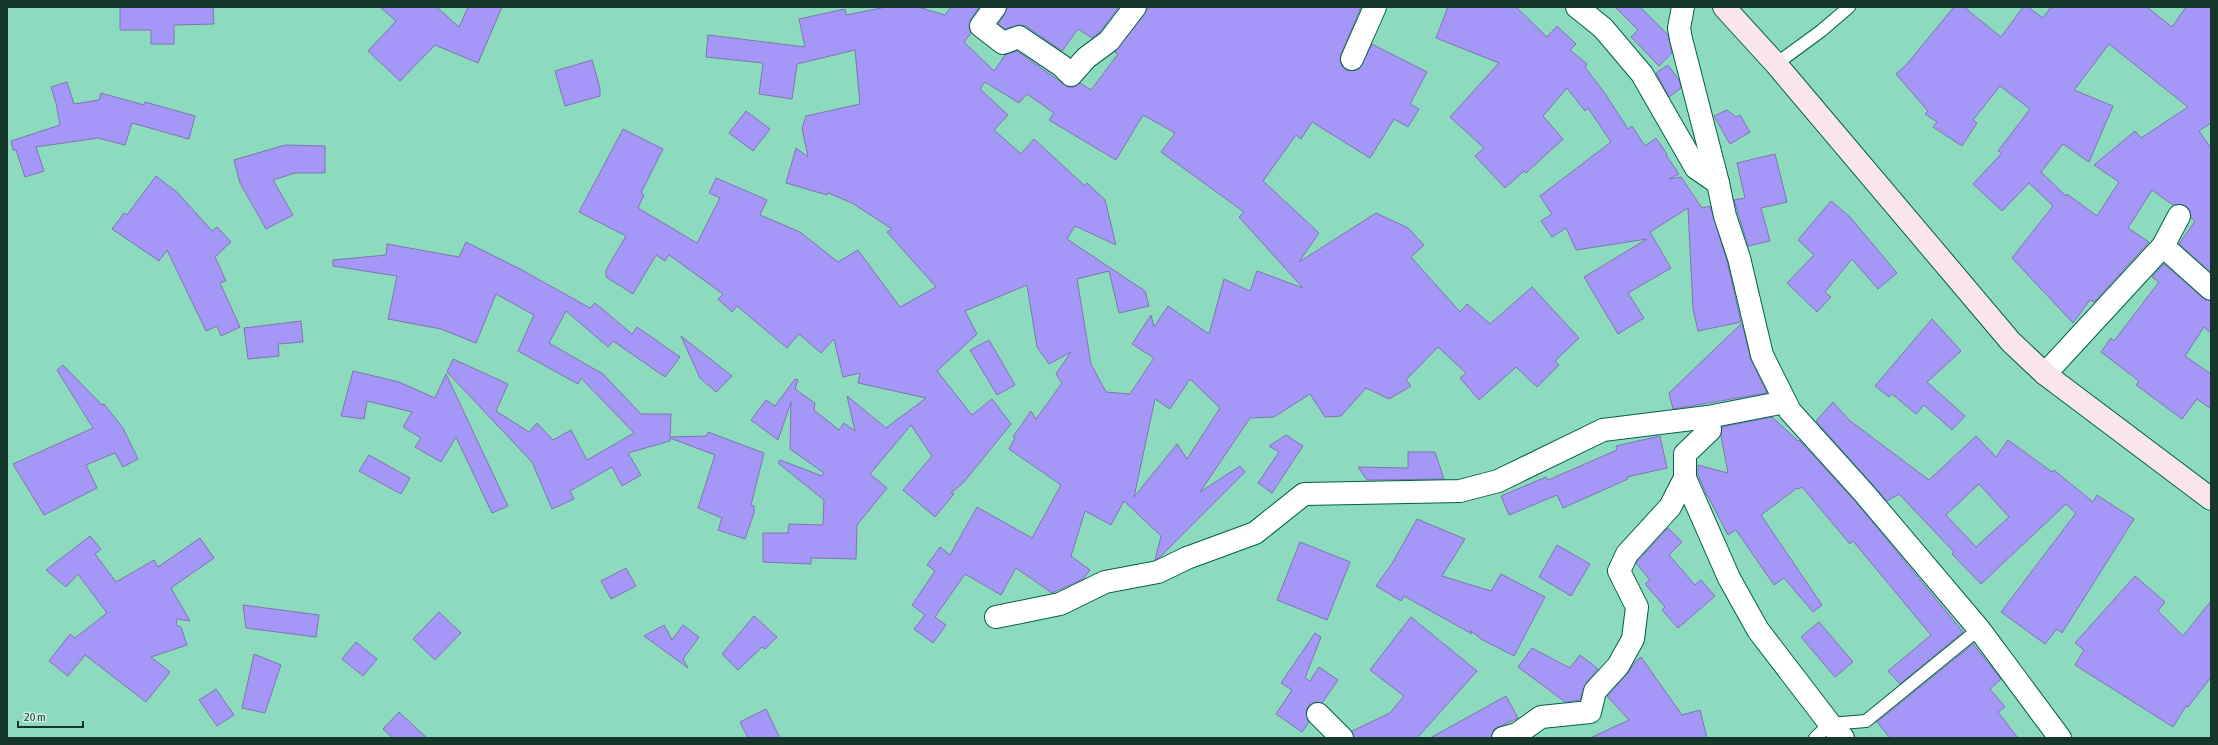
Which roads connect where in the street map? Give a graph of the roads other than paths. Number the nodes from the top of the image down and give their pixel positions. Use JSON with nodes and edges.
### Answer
{"nodes":[{"id":1,"x":995,"y":7,"type":"edge"},
{"id":2,"x":1134,"y":7,"type":"edge"},
{"id":3,"x":1375,"y":7,"type":"edge"},
{"id":4,"x":1577,"y":7,"type":"edge"},
{"id":5,"x":1683,"y":7,"type":"edge"},
{"id":6,"x":1724,"y":7,"type":"edge"},
{"id":7,"x":1849,"y":7,"type":"edge"},
{"id":8,"x":1352,"y":59,"type":"dead end"},
{"id":9,"x":1776,"y":64,"type":"junction"},
{"id":10,"x":1718,"y":183,"type":"junction"},
{"id":11,"x":2179,"y":216,"type":"dead end"},
{"id":12,"x":2163,"y":246,"type":"junction"},
{"id":13,"x":2211,"y":289,"type":"edge"},
{"id":14,"x":2045,"y":374,"type":"junction"},
{"id":15,"x":1785,"y":402,"type":"junction"},
{"id":16,"x":1708,"y":417,"type":"junction"},
{"id":17,"x":1685,"y":478,"type":"junction"},
{"id":18,"x":2211,"y":500,"type":"edge"},
{"id":19,"x":996,"y":617,"type":"dead end"},
{"id":20,"x":1979,"y":629,"type":"junction"},
{"id":21,"x":1318,"y":714,"type":"dead end"},
{"id":22,"x":1829,"y":733,"type":"edge"},
{"id":23,"x":1342,"y":738,"type":"edge"},
{"id":24,"x":1503,"y":738,"type":"edge"},
{"id":25,"x":2060,"y":738,"type":"edge"}],
"edges":[{"from":1,"to":2,"type":"street"},
{"from":3,"to":8,"type":"street"},
{"from":4,"to":10,"type":"street"},
{"from":5,"to":10,"type":"street"},
{"from":6,"to":9,"type":"main road"},
{"from":7,"to":9,"type":"lane"},
{"from":9,"to":14,"type":"main road"},
{"from":10,"to":15,"type":"street"},
{"from":11,"to":12,"type":"street"},
{"from":12,"to":13,"type":"street"},
{"from":12,"to":14,"type":"street"},
{"from":14,"to":18,"type":"main road"},
{"from":15,"to":16,"type":"street"},
{"from":15,"to":20,"type":"street"},
{"from":16,"to":17,"type":"street"},
{"from":16,"to":19,"type":"street"},
{"from":17,"to":22,"type":"street"},
{"from":17,"to":24,"type":"street"},
{"from":20,"to":22,"type":"lane"},
{"from":20,"to":25,"type":"street"},
{"from":21,"to":23,"type":"street"}]}
